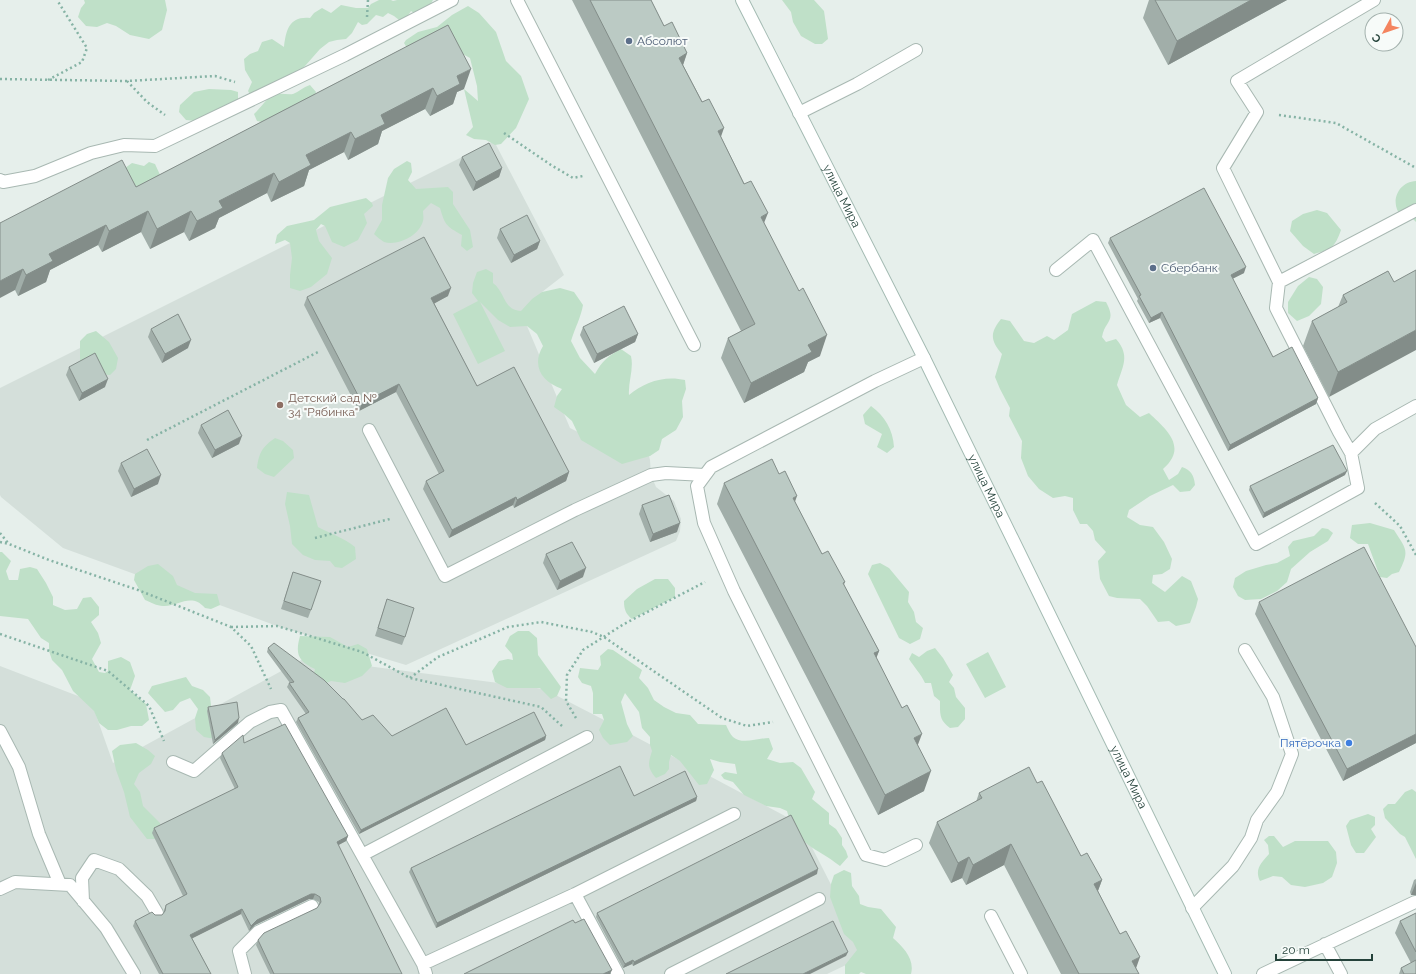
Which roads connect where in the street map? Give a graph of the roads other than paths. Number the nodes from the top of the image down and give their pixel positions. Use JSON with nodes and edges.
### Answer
{"nodes":[{"id":1,"x":452,"y":0,"type":"edge"},
{"id":2,"x":517,"y":0,"type":"edge"},
{"id":3,"x":742,"y":0,"type":"edge"},
{"id":4,"x":1374,"y":0,"type":"edge"},
{"id":5,"x":916,"y":50,"type":"dead end"},
{"id":6,"x":799,"y":113,"type":"junction"},
{"id":7,"x":0,"y":180,"type":"edge"},
{"id":8,"x":1416,"y":210,"type":"edge"},
{"id":9,"x":1056,"y":270,"type":"dead end"},
{"id":10,"x":1279,"y":282,"type":"junction"},
{"id":11,"x":694,"y":345,"type":"dead end"},
{"id":12,"x":924,"y":358,"type":"junction"},
{"id":13,"x":1416,"y":406,"type":"edge"},
{"id":14,"x":369,"y":430,"type":"dead end"},
{"id":15,"x":1351,"y":453,"type":"junction"},
{"id":16,"x":705,"y":475,"type":"junction"},
{"id":17,"x":1245,"y":650,"type":"dead end"},
{"id":18,"x":0,"y":731,"type":"edge"},
{"id":19,"x":587,"y":737,"type":"road end"},
{"id":20,"x":173,"y":762,"type":"road end"},
{"id":21,"x":734,"y":814,"type":"dead end"},
{"id":22,"x":916,"y":846,"type":"dead end"},
{"id":23,"x":362,"y":855,"type":"junction"},
{"id":24,"x":60,"y":884,"type":"junction"},
{"id":25,"x":0,"y":889,"type":"edge"},
{"id":26,"x":575,"y":894,"type":"junction"},
{"id":27,"x":819,"y":900,"type":"dead end"},
{"id":28,"x":83,"y":901,"type":"junction"},
{"id":29,"x":1415,"y":902,"type":"dead end"},
{"id":30,"x":312,"y":906,"type":"dead end"},
{"id":31,"x":1192,"y":908,"type":"junction"},
{"id":32,"x":157,"y":913,"type":"edge"},
{"id":33,"x":991,"y":916,"type":"dead end"},
{"id":34,"x":1325,"y":944,"type":"junction"},
{"id":35,"x":425,"y":969,"type":"edge"},
{"id":36,"x":134,"y":974,"type":"edge"},
{"id":37,"x":245,"y":974,"type":"edge"},
{"id":38,"x":618,"y":974,"type":"edge"},
{"id":39,"x":671,"y":974,"type":"edge"},
{"id":40,"x":1021,"y":974,"type":"edge"},
{"id":41,"x":1225,"y":974,"type":"edge"},
{"id":42,"x":1263,"y":974,"type":"edge"},
{"id":43,"x":1341,"y":974,"type":"edge"}],
"edges":[{"from":1,"to":7,"type":"main road"},
{"from":2,"to":11,"type":"main road"},
{"from":3,"to":6,"type":"main road","name":"улица Мира"},
{"from":4,"to":10,"type":"main road"},
{"from":5,"to":6,"type":"main road"},
{"from":6,"to":12,"type":"main road","name":"улица Мира"},
{"from":8,"to":10,"type":"main road"},
{"from":9,"to":15,"type":"main road"},
{"from":10,"to":15,"type":"main road"},
{"from":12,"to":16,"type":"main road"},
{"from":12,"to":31,"type":"main road","name":"улица Мира"},
{"from":13,"to":15,"type":"main road"},
{"from":14,"to":16,"type":"main road"},
{"from":16,"to":22,"type":"main road"},
{"from":17,"to":31,"type":"main road"},
{"from":18,"to":24,"type":"main road"},
{"from":19,"to":23,"type":"main road"},
{"from":20,"to":23,"type":"main road"},
{"from":21,"to":26,"type":"main road"},
{"from":23,"to":35,"type":"main road"},
{"from":24,"to":25,"type":"main road"},
{"from":24,"to":28,"type":"main road"},
{"from":26,"to":35,"type":"main road"},
{"from":26,"to":38,"type":"main road"},
{"from":27,"to":39,"type":"main road"},
{"from":28,"to":32,"type":"main road"},
{"from":28,"to":36,"type":"main road"},
{"from":29,"to":34,"type":"main road"},
{"from":30,"to":37,"type":"main road"},
{"from":31,"to":41,"type":"main road","name":"улица Мира"},
{"from":33,"to":40,"type":"main road"},
{"from":34,"to":42,"type":"main road"},
{"from":34,"to":43,"type":"main road"}]}
